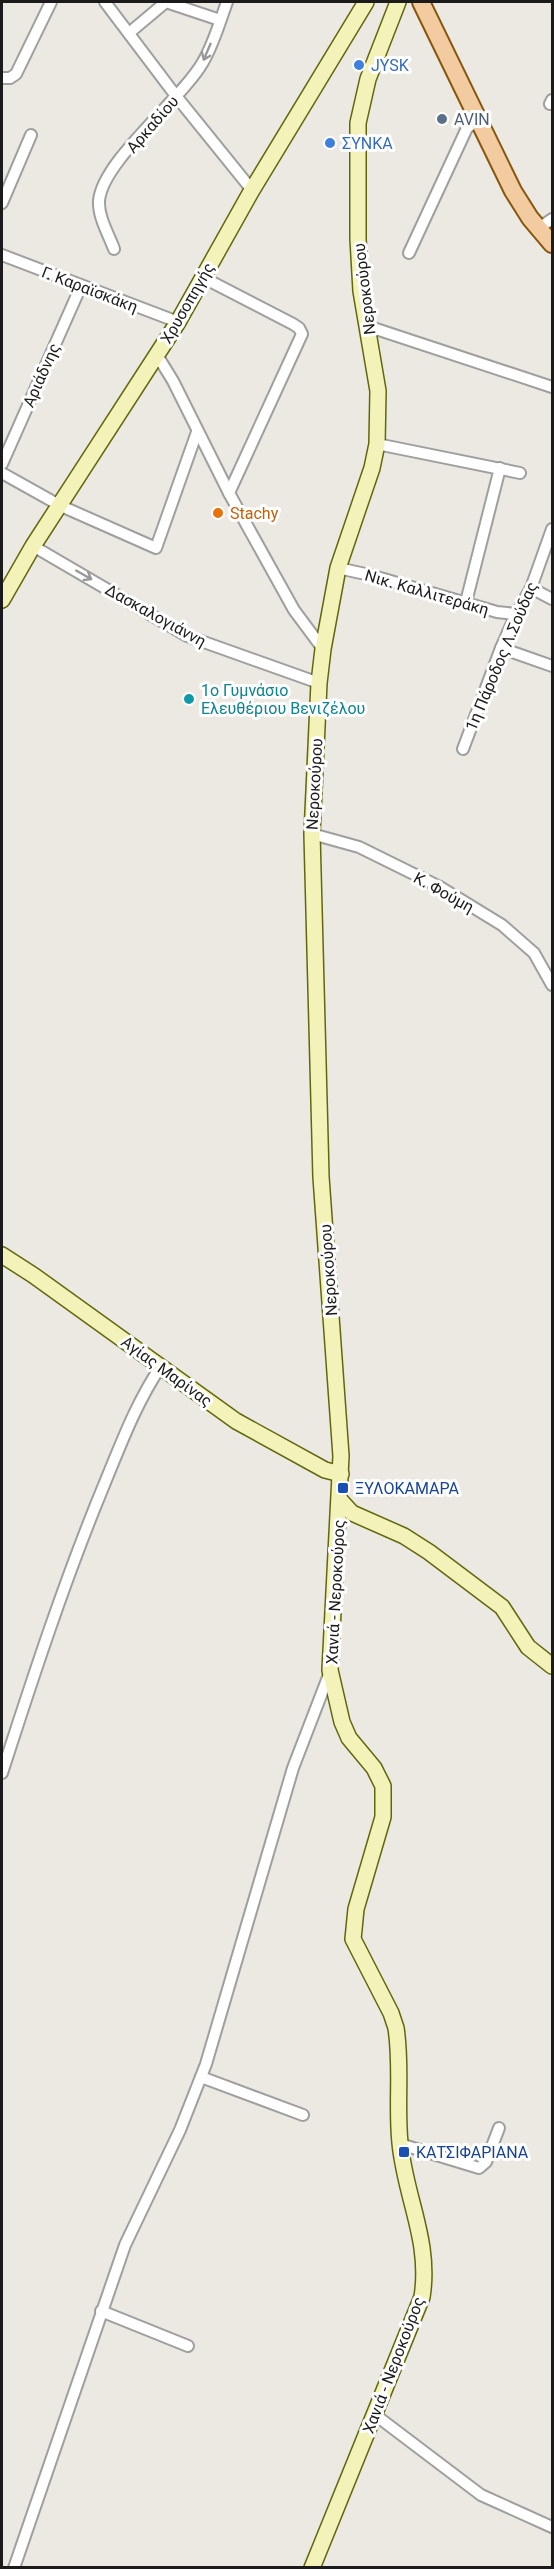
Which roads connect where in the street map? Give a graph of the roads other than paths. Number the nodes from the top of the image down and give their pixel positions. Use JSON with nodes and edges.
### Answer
{"nodes":[{"id":1,"x":51,"y":2,"type":"edge"},
{"id":2,"x":105,"y":2,"type":"edge"},
{"id":3,"x":166,"y":2,"type":"edge"},
{"id":4,"x":227,"y":2,"type":"edge"},
{"id":5,"x":366,"y":2,"type":"edge"},
{"id":6,"x":398,"y":2,"type":"edge"},
{"id":7,"x":421,"y":2,"type":"edge"},
{"id":8,"x":220,"y":20,"type":"junction"},
{"id":9,"x":129,"y":33,"type":"junction"},
{"id":10,"x":2,"y":78,"type":"edge"},
{"id":11,"x":176,"y":96,"type":"junction"},
{"id":12,"x":478,"y":120,"type":"junction"},
{"id":13,"x":31,"y":135,"type":"dead end"},
{"id":14,"x":252,"y":190,"type":"junction"},
{"id":15,"x":2,"y":203,"type":"edge"},
{"id":16,"x":546,"y":224,"type":"edge"},
{"id":17,"x":552,"y":244,"type":"edge"},
{"id":18,"x":114,"y":249,"type":"dead end"},
{"id":19,"x":409,"y":253,"type":"dead end"},
{"id":20,"x":2,"y":255,"type":"edge"},
{"id":21,"x":202,"y":277,"type":"junction"},
{"id":22,"x":81,"y":286,"type":"junction"},
{"id":23,"x":178,"y":322,"type":"junction"},
{"id":24,"x":367,"y":327,"type":"junction"},
{"id":25,"x":157,"y":355,"type":"junction"},
{"id":26,"x":552,"y":387,"type":"edge"},
{"id":27,"x":197,"y":432,"type":"junction"},
{"id":28,"x":377,"y":444,"type":"junction"},
{"id":29,"x":2,"y":464,"type":"edge"},
{"id":30,"x":500,"y":468,"type":"junction"},
{"id":31,"x":2,"y":473,"type":"edge"},
{"id":32,"x":520,"y":473,"type":"dead end"},
{"id":33,"x":229,"y":493,"type":"junction"},
{"id":34,"x":61,"y":506,"type":"junction"},
{"id":35,"x":552,"y":529,"type":"edge"},
{"id":36,"x":33,"y":546,"type":"junction"},
{"id":37,"x":338,"y":568,"type":"junction"},
{"id":38,"x":531,"y":588,"type":"junction"},
{"id":39,"x":3,"y":594,"type":"edge"},
{"id":40,"x":552,"y":599,"type":"edge"},
{"id":41,"x":466,"y":602,"type":"junction"},
{"id":42,"x":516,"y":614,"type":"junction"},
{"id":43,"x":501,"y":648,"type":"junction"},
{"id":44,"x":323,"y":649,"type":"junction"},
{"id":45,"x":552,"y":666,"type":"edge"},
{"id":46,"x":319,"y":682,"type":"junction"},
{"id":47,"x":463,"y":749,"type":"dead end"},
{"id":48,"x":312,"y":834,"type":"junction"},
{"id":49,"x":552,"y":985,"type":"edge"},
{"id":50,"x":2,"y":1255,"type":"edge"},
{"id":51,"x":161,"y":1366,"type":"junction"},
{"id":52,"x":341,"y":1474,"type":"junction"},
{"id":53,"x":340,"y":1500,"type":"junction"},
{"id":54,"x":552,"y":1666,"type":"edge"},
{"id":55,"x":330,"y":1670,"type":"junction"},
{"id":56,"x":2,"y":1773,"type":"edge"},
{"id":57,"x":201,"y":2077,"type":"junction"},
{"id":58,"x":303,"y":2115,"type":"dead end"},
{"id":59,"x":499,"y":2128,"type":"dead end"},
{"id":60,"x":400,"y":2144,"type":"junction"},
{"id":61,"x":101,"y":2311,"type":"junction"},
{"id":62,"x":188,"y":2346,"type":"dead end"},
{"id":63,"x":374,"y":2414,"type":"junction"},
{"id":64,"x":552,"y":2527,"type":"edge"},
{"id":65,"x":14,"y":2568,"type":"edge"},
{"id":66,"x":312,"y":2568,"type":"edge"}],
"edges":[{"from":1,"to":10,"type":"street"},
{"from":2,"to":9,"type":"street"},
{"from":3,"to":8,"type":"street"},
{"from":3,"to":9,"type":"street"},
{"from":4,"to":8,"type":"street","name":"Αρκαδίου"},
{"from":5,"to":14,"type":"main road","name":"Χρυσοπηγής"},
{"from":6,"to":24,"type":"main road","name":"Νεροκούρου"},
{"from":7,"to":12,"type":"main road"},
{"from":8,"to":11,"type":"street","name":"Αρκαδίου","one_way":true},
{"from":9,"to":11,"type":"street"},
{"from":11,"to":14,"type":"street"},
{"from":11,"to":18,"type":"street","name":"Αρκαδίου"},
{"from":12,"to":16,"type":"main road"},
{"from":12,"to":19,"type":"street"},
{"from":13,"to":15,"type":"street"},
{"from":14,"to":21,"type":"main road","name":"Χρυσοπηγής"},
{"from":16,"to":17,"type":"main road"},
{"from":20,"to":22,"type":"street","name":"Γ. Καραϊσκάκη"},
{"from":21,"to":23,"type":"main road","name":"Χρυσοπηγής"},
{"from":21,"to":33,"type":"street"},
{"from":22,"to":23,"type":"street","name":"Γ. Καραϊσκάκη"},
{"from":22,"to":29,"type":"street","name":"Αριάδνης"},
{"from":23,"to":25,"type":"main road","name":"Χρυσοπηγής"},
{"from":24,"to":26,"type":"street"},
{"from":24,"to":28,"type":"main road","name":"Νεροκούρου"},
{"from":25,"to":27,"type":"street"},
{"from":25,"to":34,"type":"main road","name":"Χρυσοπηγής"},
{"from":27,"to":33,"type":"street"},
{"from":27,"to":34,"type":"street"},
{"from":28,"to":30,"type":"street"},
{"from":28,"to":37,"type":"main road","name":"Νεροκούρου"},
{"from":30,"to":32,"type":"street"},
{"from":30,"to":41,"type":"street"},
{"from":31,"to":34,"type":"street"},
{"from":33,"to":44,"type":"street"},
{"from":34,"to":36,"type":"main road","name":"Χρυσοπηγής"},
{"from":35,"to":38,"type":"street","name":"1η Πάροδος Λ.Σούδας"},
{"from":36,"to":39,"type":"main road","name":"Χρυσοπηγής"},
{"from":36,"to":46,"type":"street","name":"Δασκαλογιάννη","one_way":true},
{"from":37,"to":41,"type":"street","name":"Νικ. Καλλιτεράκη"},
{"from":37,"to":44,"type":"main road","name":"Νεροκούρου"},
{"from":38,"to":40,"type":"street"},
{"from":38,"to":42,"type":"street","name":"1η Πάροδος Λ.Σούδας"},
{"from":41,"to":42,"type":"street","name":"Νικ. Καλλιτεράκη"},
{"from":42,"to":43,"type":"street","name":"1η Πάροδος Λ.Σούδας"},
{"from":43,"to":45,"type":"street"},
{"from":43,"to":47,"type":"street","name":"1η Πάροδος Λ.Σούδας"},
{"from":44,"to":46,"type":"main road","name":"Νεροκούρου"},
{"from":46,"to":48,"type":"main road","name":"Νεροκούρου"},
{"from":48,"to":49,"type":"street","name":"Κ. Φούμη"},
{"from":48,"to":52,"type":"main road","name":"Νεροκούρου"},
{"from":50,"to":51,"type":"main road","name":"Αγίας Μαρίνας"},
{"from":51,"to":52,"type":"main road","name":"Αγίας Μαρίνας"},
{"from":51,"to":56,"type":"street"},
{"from":52,"to":53,"type":"main road","name":"Νεροκούρου"},
{"from":53,"to":54,"type":"main road"},
{"from":53,"to":55,"type":"main road","name":"Χανιά - Νεροκούρος"},
{"from":55,"to":57,"type":"street"},
{"from":55,"to":60,"type":"main road","name":"Χανιά - Νεροκούρος"},
{"from":57,"to":58,"type":"street"},
{"from":57,"to":61,"type":"street"},
{"from":59,"to":60,"type":"street"},
{"from":60,"to":63,"type":"main road","name":"Χανιά - Νεροκούρος"},
{"from":61,"to":62,"type":"street"},
{"from":61,"to":65,"type":"street"},
{"from":63,"to":64,"type":"street"},
{"from":63,"to":66,"type":"main road","name":"Χανιά - Νεροκούρος"}]}
